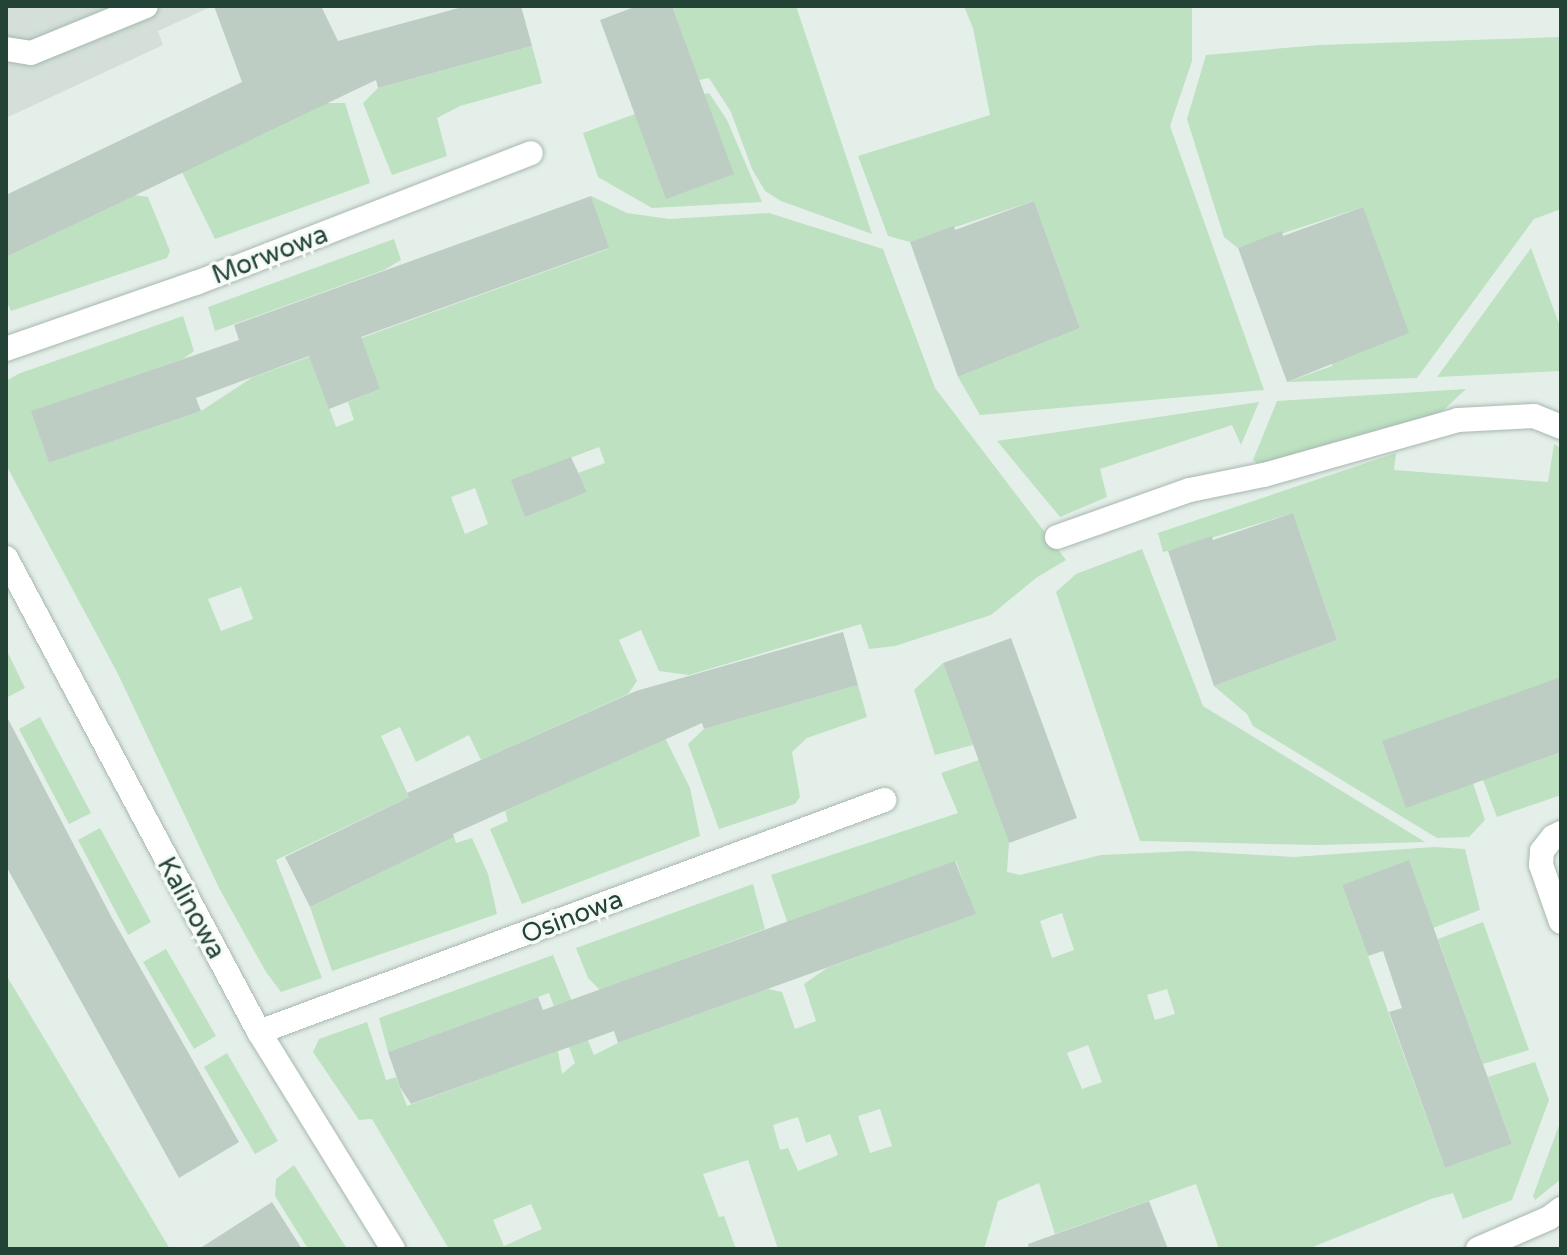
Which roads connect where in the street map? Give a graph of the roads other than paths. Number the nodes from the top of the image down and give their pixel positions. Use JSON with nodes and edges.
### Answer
{"nodes":[{"id":1,"x":146,"y":6,"type":"edge"},
{"id":2,"x":6,"y":49,"type":"edge"},
{"id":3,"x":531,"y":153,"type":"dead end"},
{"id":4,"x":6,"y":349,"type":"edge"},
{"id":5,"x":1561,"y":427,"type":"edge"},
{"id":6,"x":1057,"y":537,"type":"dead end"},
{"id":7,"x":6,"y":558,"type":"edge"},
{"id":8,"x":884,"y":800,"type":"dead end"},
{"id":9,"x":1561,"y":833,"type":"edge"},
{"id":10,"x":1561,"y":922,"type":"edge"},
{"id":11,"x":259,"y":1032,"type":"junction"},
{"id":12,"x":1561,"y":1209,"type":"edge"},
{"id":13,"x":393,"y":1249,"type":"edge"},
{"id":14,"x":1478,"y":1249,"type":"edge"}],
"edges":[{"from":1,"to":2,"type":"street"},
{"from":3,"to":4,"type":"street","name":"Morwowa"},
{"from":5,"to":6,"type":"street"},
{"from":7,"to":11,"type":"street","name":"Kalinowa"},
{"from":8,"to":11,"type":"street","name":"Osinowa"},
{"from":9,"to":10,"type":"street"},
{"from":11,"to":13,"type":"street","name":"Kalinowa"},
{"from":12,"to":14,"type":"street"}]}
